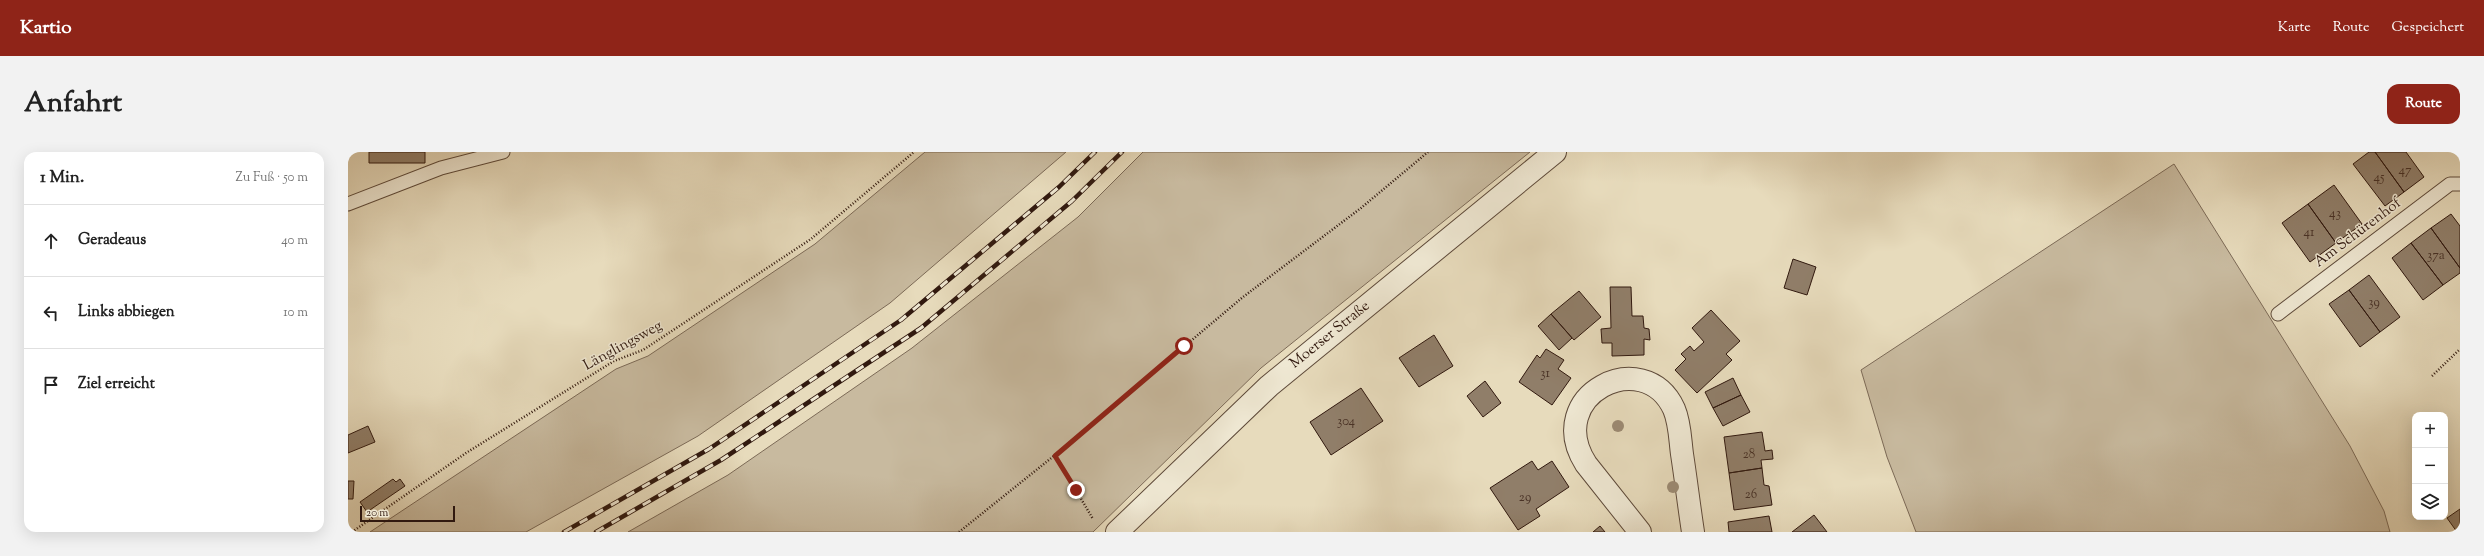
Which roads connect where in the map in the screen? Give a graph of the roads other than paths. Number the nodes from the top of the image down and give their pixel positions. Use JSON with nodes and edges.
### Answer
{"nodes":[{"id":1,"x":503,"y":152,"type":"edge"},
{"id":2,"x":1555,"y":152,"type":"edge"},
{"id":3,"x":2460,"y":184,"type":"edge"},
{"id":4,"x":348,"y":204,"type":"edge"},
{"id":5,"x":2278,"y":314,"type":"dead end"},
{"id":6,"x":1107,"y":529,"type":"edge"},
{"id":7,"x":1640,"y":532,"type":"edge"},
{"id":8,"x":1692,"y":532,"type":"edge"}],
"edges":[{"from":1,"to":4,"type":"lane"},
{"from":2,"to":6,"type":"street","name":"Moerser Straße"},
{"from":3,"to":5,"type":"lane","name":"Am Schürenhof"},
{"from":7,"to":8,"type":"street"}]}
